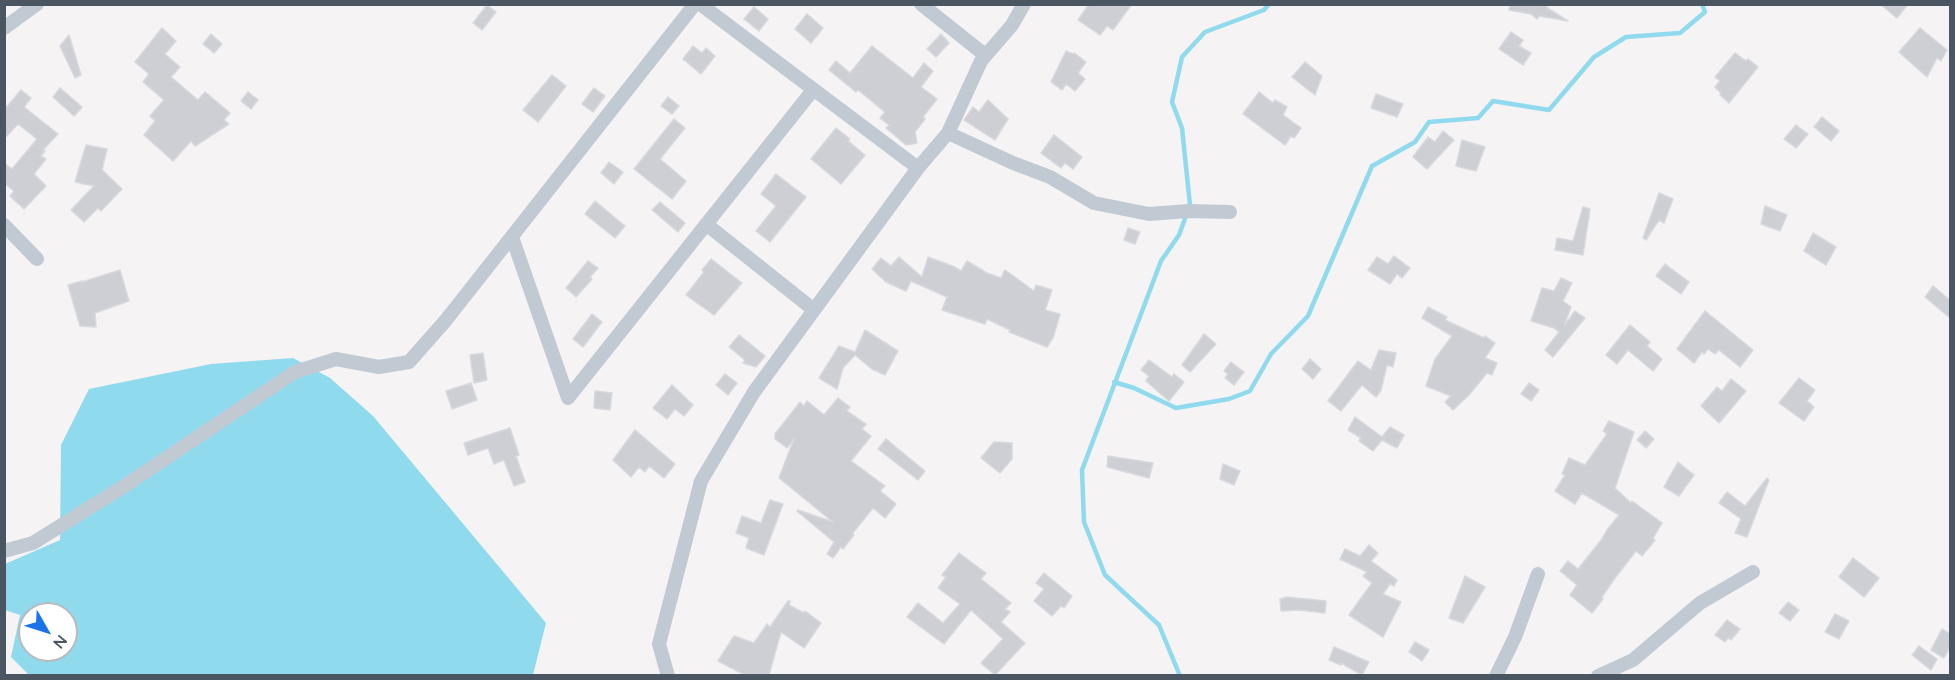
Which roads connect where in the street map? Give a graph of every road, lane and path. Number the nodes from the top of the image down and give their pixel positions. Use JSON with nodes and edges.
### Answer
{"nodes":[{"id":1,"x":37,"y":4,"type":"edge"},
{"id":2,"x":695,"y":4,"type":"edge"},
{"id":3,"x":700,"y":4,"type":"edge"},
{"id":4,"x":921,"y":4,"type":"edge"},
{"id":5,"x":1024,"y":4,"type":"edge"},
{"id":6,"x":4,"y":28,"type":"edge"},
{"id":7,"x":985,"y":55,"type":"junction"},
{"id":8,"x":813,"y":90,"type":"junction"},
{"id":9,"x":948,"y":133,"type":"junction"},
{"id":10,"x":918,"y":168,"type":"junction"},
{"id":11,"x":1230,"y":212,"type":"dead end"},
{"id":12,"x":706,"y":224,"type":"junction"},
{"id":13,"x":4,"y":225,"type":"edge"},
{"id":14,"x":512,"y":237,"type":"junction"},
{"id":15,"x":38,"y":259,"type":"dead end"},
{"id":16,"x":814,"y":310,"type":"junction"},
{"id":17,"x":4,"y":551,"type":"edge"},
{"id":18,"x":1753,"y":572,"type":"dead end"},
{"id":19,"x":1538,"y":574,"type":"dead end"},
{"id":20,"x":668,"y":675,"type":"edge"},
{"id":21,"x":1496,"y":675,"type":"edge"},
{"id":22,"x":1598,"y":675,"type":"edge"}],
"edges":[{"from":1,"to":6,"type":"street"},
{"from":2,"to":14,"type":"street"},
{"from":3,"to":8,"type":"street"},
{"from":4,"to":7,"type":"street"},
{"from":5,"to":7,"type":"street"},
{"from":7,"to":9,"type":"street"},
{"from":8,"to":10,"type":"street"},
{"from":8,"to":12,"type":"street"},
{"from":9,"to":10,"type":"street"},
{"from":9,"to":11,"type":"street"},
{"from":10,"to":16,"type":"street"},
{"from":12,"to":14,"type":"street"},
{"from":12,"to":16,"type":"street"},
{"from":13,"to":15,"type":"street"},
{"from":14,"to":17,"type":"street"},
{"from":16,"to":20,"type":"street"},
{"from":18,"to":22,"type":"street"},
{"from":19,"to":21,"type":"street"}]}
